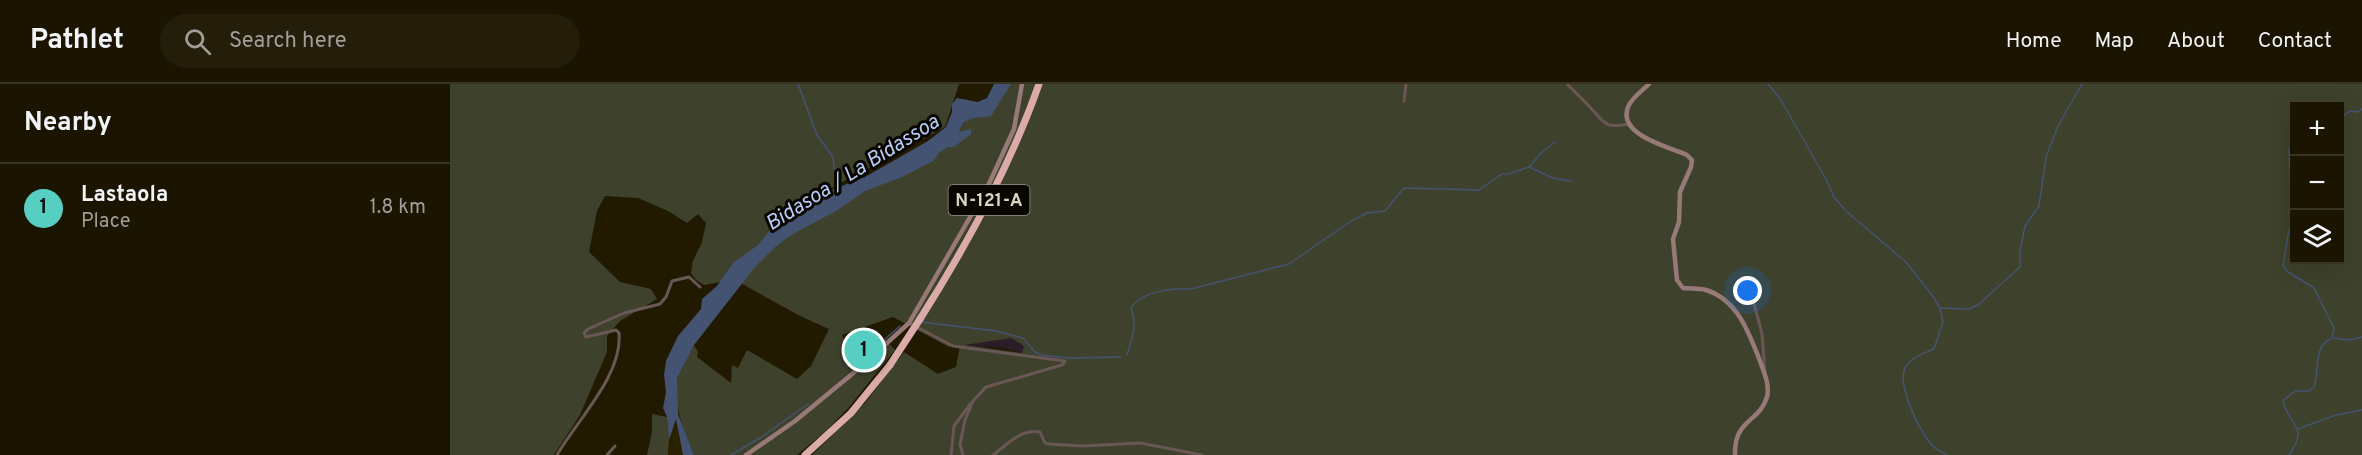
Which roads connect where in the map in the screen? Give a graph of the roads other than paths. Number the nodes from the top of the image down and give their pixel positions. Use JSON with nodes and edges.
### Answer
{"nodes":[{"id":1,"x":1022,"y":84,"type":"edge"},
{"id":2,"x":1039,"y":84,"type":"edge"},
{"id":3,"x":1406,"y":84,"type":"edge"},
{"id":4,"x":1567,"y":84,"type":"edge"},
{"id":5,"x":1649,"y":84,"type":"edge"},
{"id":6,"x":1404,"y":101,"type":"dead end"},
{"id":7,"x":1629,"y":124,"type":"junction"},
{"id":8,"x":1749,"y":284,"type":"dead end"},
{"id":9,"x":700,"y":287,"type":"dead end"},
{"id":10,"x":909,"y":323,"type":"junction"},
{"id":11,"x":1765,"y":376,"type":"junction"},
{"id":12,"x":973,"y":401,"type":"junction"},
{"id":13,"x":615,"y":446,"type":"dead end"},
{"id":14,"x":558,"y":455,"type":"edge"},
{"id":15,"x":607,"y":455,"type":"edge"},
{"id":16,"x":746,"y":455,"type":"edge"},
{"id":17,"x":805,"y":455,"type":"edge"},
{"id":18,"x":951,"y":455,"type":"edge"},
{"id":19,"x":963,"y":455,"type":"edge"},
{"id":20,"x":993,"y":455,"type":"edge"},
{"id":21,"x":1202,"y":455,"type":"edge"},
{"id":22,"x":1735,"y":455,"type":"edge"}],
"edges":[{"from":1,"to":10,"type":"street"},
{"from":2,"to":17,"type":"highway","number":"N-121-A","bridge":true},
{"from":3,"to":6,"type":"street"},
{"from":4,"to":7,"type":"street"},
{"from":5,"to":7,"type":"street"},
{"from":7,"to":11,"type":"street"},
{"from":8,"to":11,"type":"street"},
{"from":9,"to":14,"type":"street"},
{"from":10,"to":12,"type":"street"},
{"from":10,"to":16,"type":"street"},
{"from":11,"to":22,"type":"street"},
{"from":12,"to":18,"type":"street"},
{"from":12,"to":19,"type":"street"},
{"from":13,"to":15,"type":"street"},
{"from":20,"to":21,"type":"street"}]}
